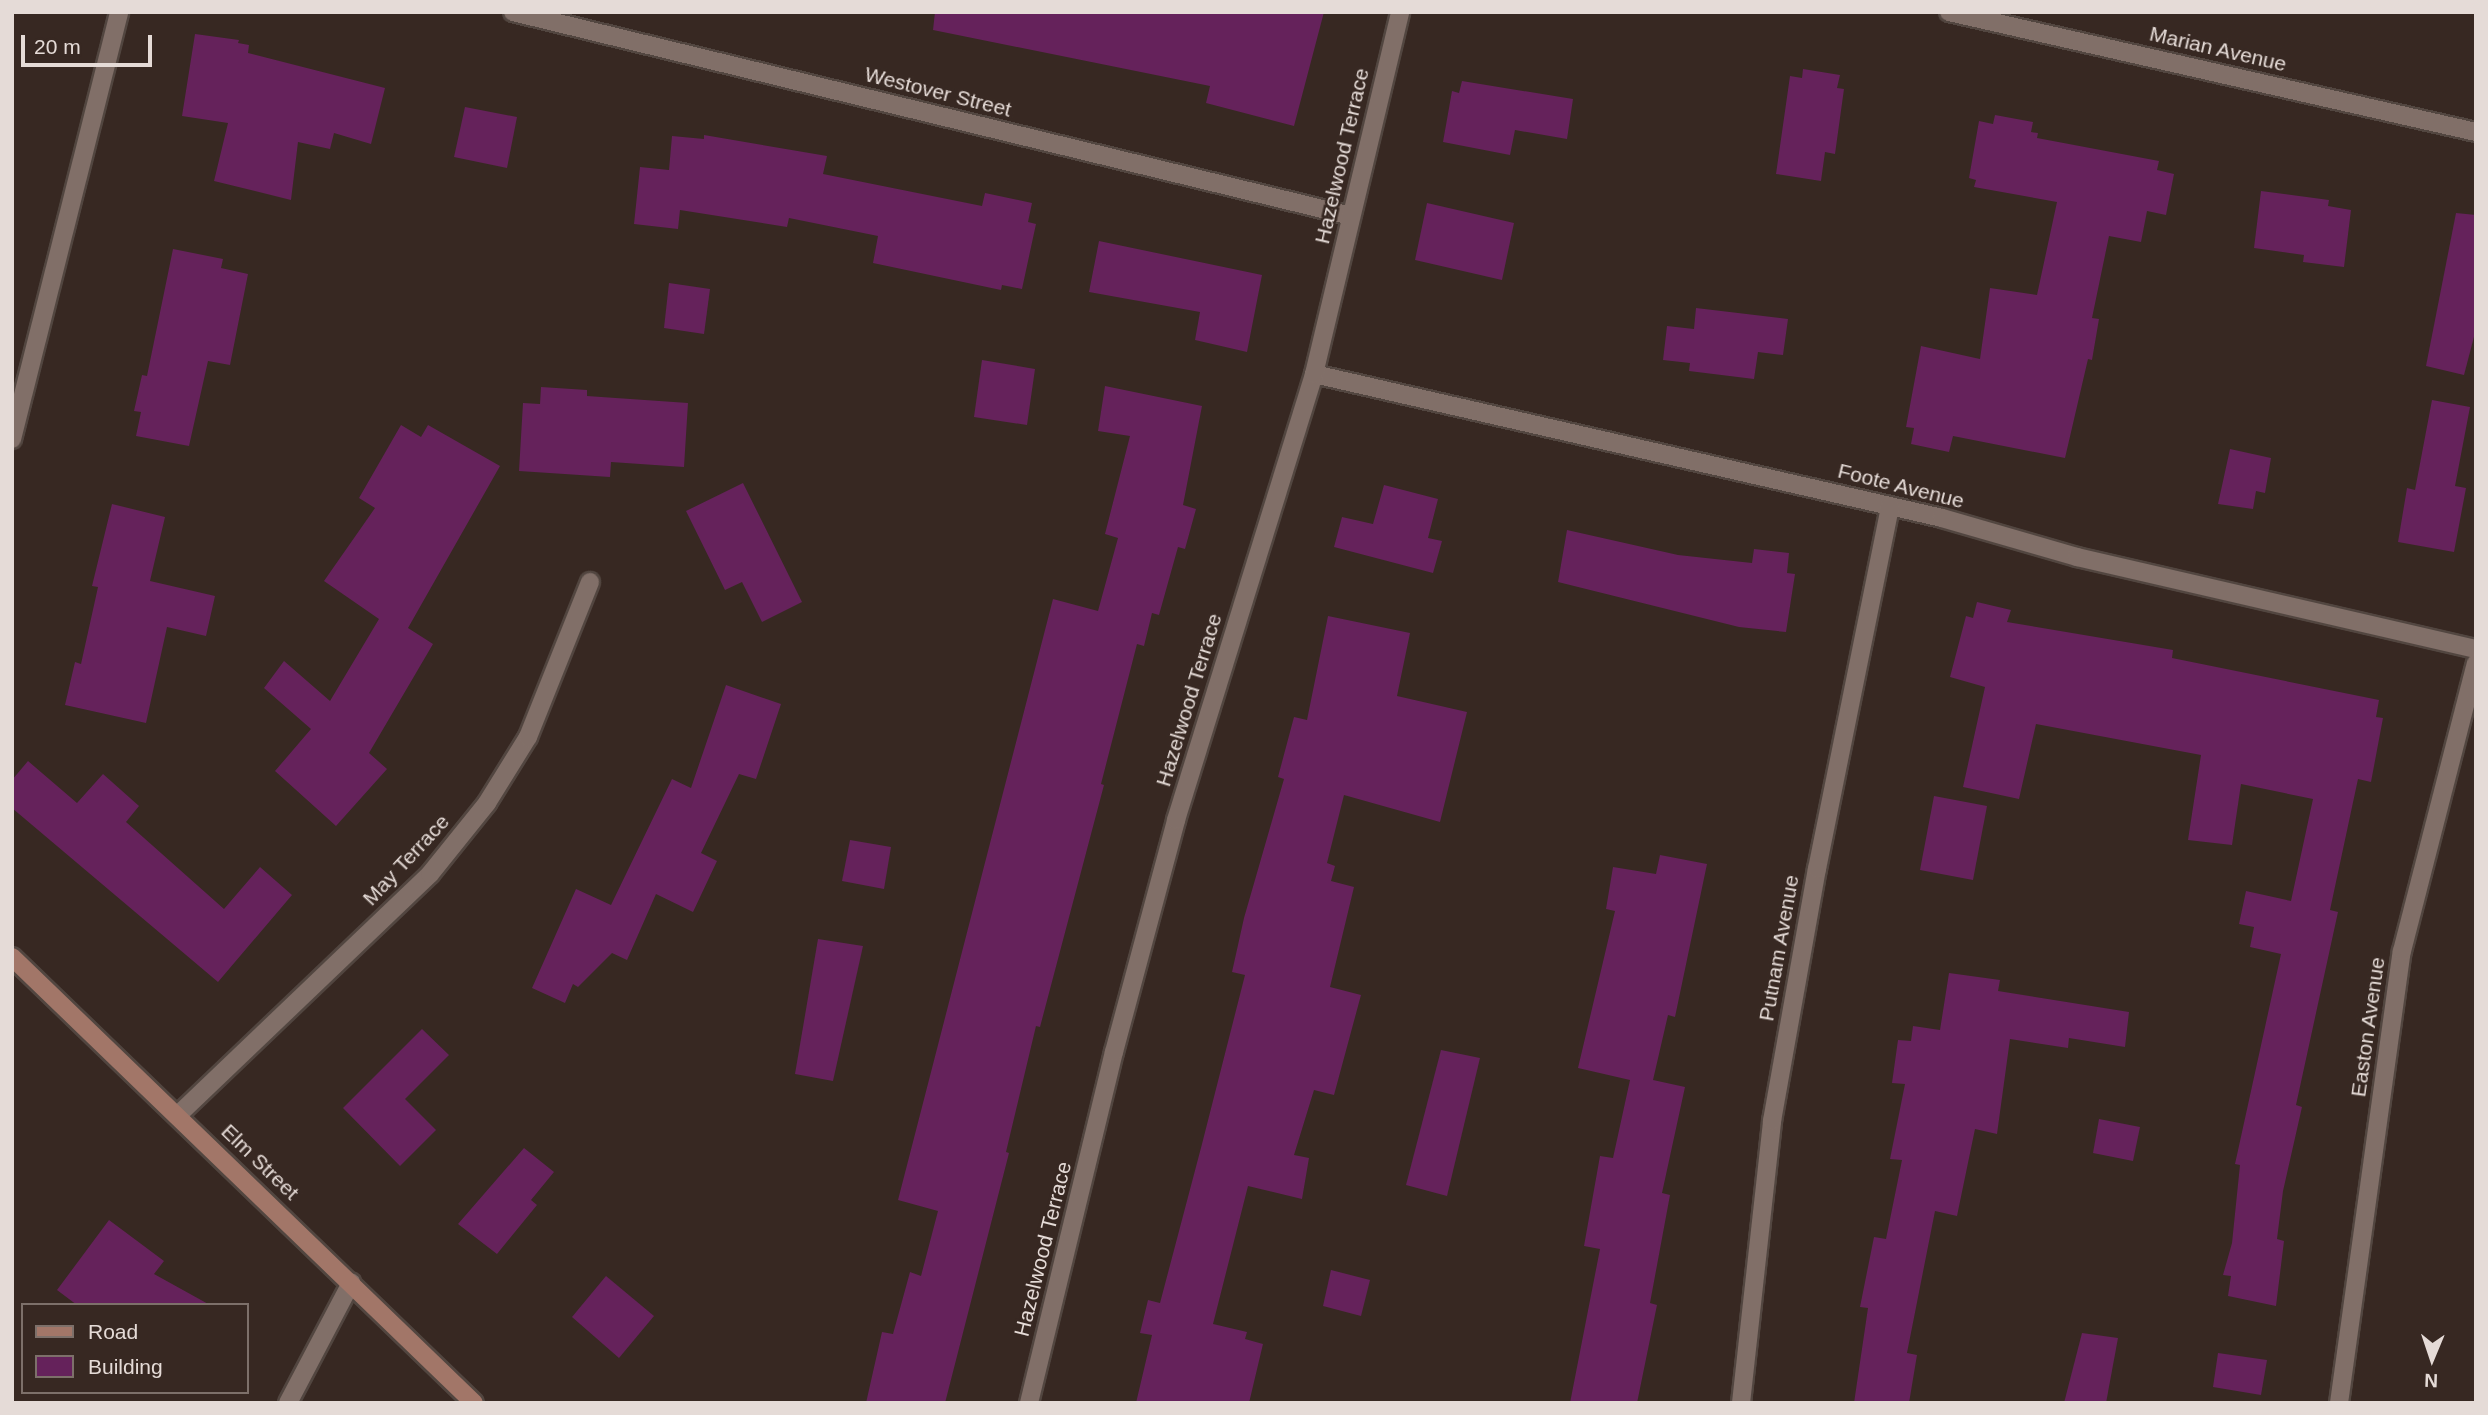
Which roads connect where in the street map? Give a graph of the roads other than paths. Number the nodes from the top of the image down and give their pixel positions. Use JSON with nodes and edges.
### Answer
{"nodes":[{"id":1,"x":119,"y":12,"type":"edge"},
{"id":2,"x":513,"y":12,"type":"edge"},
{"id":3,"x":1400,"y":12,"type":"edge"},
{"id":4,"x":1949,"y":12,"type":"edge"},
{"id":5,"x":590,"y":21,"type":"edge"},
{"id":6,"x":2476,"y":132,"type":"edge"},
{"id":7,"x":1352,"y":216,"type":"junction"},
{"id":8,"x":1314,"y":374,"type":"junction"},
{"id":9,"x":12,"y":439,"type":"edge"},
{"id":10,"x":1890,"y":506,"type":"junction"},
{"id":11,"x":590,"y":582,"type":"dead end"},
{"id":12,"x":2476,"y":649,"type":"edge"},
{"id":13,"x":2476,"y":663,"type":"edge"},
{"id":14,"x":12,"y":957,"type":"edge"},
{"id":15,"x":179,"y":1114,"type":"junction"},
{"id":16,"x":351,"y":1283,"type":"junction"},
{"id":17,"x":288,"y":1403,"type":"edge"},
{"id":18,"x":474,"y":1403,"type":"edge"},
{"id":19,"x":1029,"y":1403,"type":"edge"},
{"id":20,"x":1741,"y":1403,"type":"edge"},
{"id":21,"x":2339,"y":1403,"type":"edge"}],
"edges":[{"from":1,"to":9,"type":"street"},
{"from":2,"to":5,"type":"street","name":"Westover Street"},
{"from":3,"to":7,"type":"street","name":"Hazelwood Terrace"},
{"from":4,"to":6,"type":"street","name":"Marian Avenue"},
{"from":5,"to":7,"type":"street","name":"Westover Street"},
{"from":7,"to":8,"type":"street","name":"Hazelwood Terrace"},
{"from":8,"to":10,"type":"street","name":"Foote Avenue"},
{"from":8,"to":19,"type":"street","name":"Hazelwood Terrace"},
{"from":10,"to":12,"type":"street","name":"Foote Avenue"},
{"from":10,"to":20,"type":"street","name":"Putnam Avenue"},
{"from":11,"to":15,"type":"street","name":"May Terrace"},
{"from":13,"to":21,"type":"street","name":"Easton Avenue"},
{"from":14,"to":15,"type":"street","name":"Elm Street"},
{"from":15,"to":16,"type":"street","name":"Elm Street"},
{"from":16,"to":17,"type":"street"},
{"from":16,"to":18,"type":"street","name":"Elm Street"}]}
